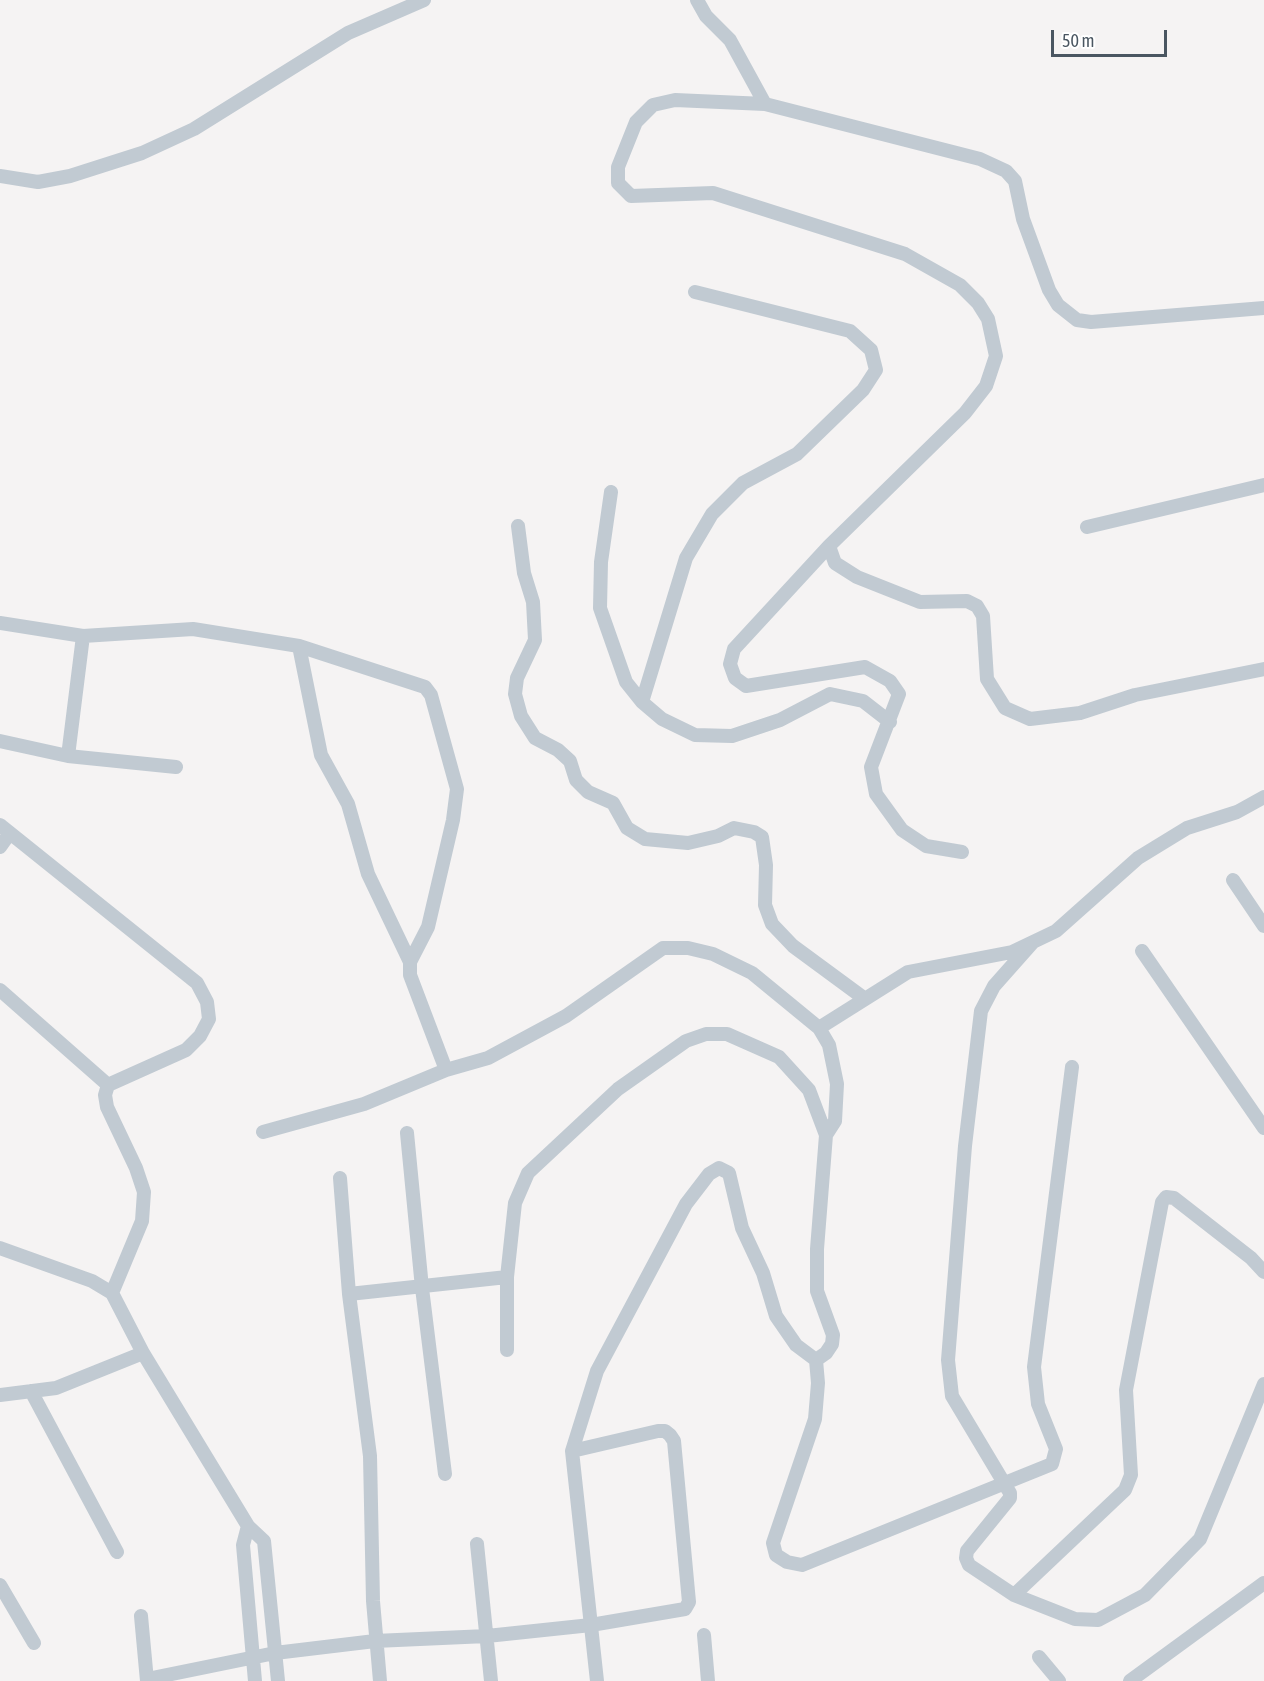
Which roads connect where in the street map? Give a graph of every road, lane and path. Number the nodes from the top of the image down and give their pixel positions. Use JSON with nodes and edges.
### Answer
{"nodes":[{"id":1,"x":424,"y":0,"type":"edge"},
{"id":2,"x":697,"y":0,"type":"edge"},
{"id":3,"x":399,"y":4,"type":"edge"},
{"id":4,"x":765,"y":104,"type":"junction"},
{"id":5,"x":0,"y":176,"type":"edge"},
{"id":6,"x":695,"y":292,"type":"dead end"},
{"id":7,"x":1264,"y":308,"type":"edge"},
{"id":8,"x":1264,"y":485,"type":"edge"},
{"id":9,"x":611,"y":492,"type":"dead end"},
{"id":10,"x":518,"y":526,"type":"dead end"},
{"id":11,"x":1088,"y":527,"type":"dead end"},
{"id":12,"x":830,"y":546,"type":"junction"},
{"id":13,"x":0,"y":623,"type":"edge"},
{"id":14,"x":83,"y":636,"type":"junction"},
{"id":15,"x":298,"y":646,"type":"junction"},
{"id":16,"x":1264,"y":669,"type":"edge"},
{"id":17,"x":642,"y":702,"type":"junction"},
{"id":18,"x":890,"y":722,"type":"junction"},
{"id":19,"x":0,"y":741,"type":"edge"},
{"id":20,"x":68,"y":756,"type":"junction"},
{"id":21,"x":176,"y":767,"type":"dead end"},
{"id":22,"x":1264,"y":797,"type":"edge"},
{"id":23,"x":5,"y":829,"type":"edge"},
{"id":24,"x":0,"y":847,"type":"edge"},
{"id":25,"x":962,"y":852,"type":"dead end"},
{"id":26,"x":1233,"y":880,"type":"dead end"},
{"id":27,"x":1264,"y":926,"type":"edge"},
{"id":28,"x":1033,"y":942,"type":"junction"},
{"id":29,"x":1142,"y":951,"type":"dead end"},
{"id":30,"x":410,"y":962,"type":"junction"},
{"id":31,"x":0,"y":990,"type":"edge"},
{"id":32,"x":865,"y":999,"type":"junction"},
{"id":33,"x":819,"y":1028,"type":"junction"},
{"id":34,"x":1072,"y":1067,"type":"dead end"},
{"id":35,"x":446,"y":1070,"type":"junction"},
{"id":36,"x":108,"y":1085,"type":"junction"},
{"id":37,"x":1264,"y":1128,"type":"edge"},
{"id":38,"x":263,"y":1132,"type":"dead end"},
{"id":39,"x":407,"y":1133,"type":"dead end"},
{"id":40,"x":826,"y":1135,"type":"junction"},
{"id":41,"x":340,"y":1178,"type":"dead end"},
{"id":42,"x":0,"y":1248,"type":"edge"},
{"id":43,"x":1264,"y":1272,"type":"edge"},
{"id":44,"x":507,"y":1277,"type":"junction"},
{"id":45,"x":422,"y":1288,"type":"junction"},
{"id":46,"x":112,"y":1293,"type":"junction"},
{"id":47,"x":349,"y":1294,"type":"junction"},
{"id":48,"x":507,"y":1350,"type":"dead end"},
{"id":49,"x":143,"y":1353,"type":"junction"},
{"id":50,"x":816,"y":1360,"type":"junction"},
{"id":51,"x":1264,"y":1384,"type":"edge"},
{"id":52,"x":31,"y":1391,"type":"junction"},
{"id":53,"x":0,"y":1395,"type":"edge"},
{"id":54,"x":572,"y":1450,"type":"junction"},
{"id":55,"x":445,"y":1474,"type":"dead end"},
{"id":56,"x":1004,"y":1485,"type":"junction"},
{"id":57,"x":248,"y":1526,"type":"junction"},
{"id":58,"x":477,"y":1544,"type":"dead end"},
{"id":59,"x":117,"y":1552,"type":"dead end"},
{"id":60,"x":1264,"y":1583,"type":"edge"},
{"id":61,"x":0,"y":1585,"type":"edge"},
{"id":62,"x":1014,"y":1594,"type":"junction"},
{"id":63,"x":141,"y":1616,"type":"dead end"},
{"id":64,"x":591,"y":1625,"type":"junction"},
{"id":65,"x":704,"y":1635,"type":"dead end"},
{"id":66,"x":487,"y":1636,"type":"junction"},
{"id":67,"x":375,"y":1641,"type":"junction"},
{"id":68,"x":34,"y":1643,"type":"dead end"},
{"id":69,"x":275,"y":1653,"type":"junction"},
{"id":70,"x":1040,"y":1657,"type":"dead end"},
{"id":71,"x":253,"y":1659,"type":"junction"},
{"id":72,"x":147,"y":1680,"type":"edge"},
{"id":73,"x":255,"y":1681,"type":"edge"},
{"id":74,"x":278,"y":1681,"type":"edge"},
{"id":75,"x":380,"y":1681,"type":"edge"},
{"id":76,"x":491,"y":1681,"type":"edge"},
{"id":77,"x":597,"y":1681,"type":"edge"},
{"id":78,"x":708,"y":1681,"type":"edge"},
{"id":79,"x":1059,"y":1681,"type":"edge"},
{"id":80,"x":1130,"y":1681,"type":"edge"}],
"edges":[{"from":1,"to":3,"type":"street"},
{"from":2,"to":4,"type":"street"},
{"from":3,"to":5,"type":"street"},
{"from":4,"to":7,"type":"street"},
{"from":4,"to":12,"type":"street"},
{"from":6,"to":17,"type":"street"},
{"from":8,"to":11,"type":"street"},
{"from":9,"to":17,"type":"street"},
{"from":10,"to":32,"type":"street"},
{"from":12,"to":16,"type":"street"},
{"from":12,"to":18,"type":"street"},
{"from":13,"to":14,"type":"street"},
{"from":14,"to":15,"type":"street"},
{"from":14,"to":20,"type":"street"},
{"from":15,"to":30,"type":"street"},
{"from":15,"to":30,"type":"street"},
{"from":17,"to":18,"type":"street"},
{"from":18,"to":25,"type":"street"},
{"from":19,"to":20,"type":"street"},
{"from":20,"to":21,"type":"street"},
{"from":22,"to":28,"type":"street"},
{"from":23,"to":24,"type":"street"},
{"from":23,"to":36,"type":"street"},
{"from":26,"to":27,"type":"street"},
{"from":28,"to":32,"type":"street"},
{"from":28,"to":56,"type":"street"},
{"from":29,"to":37,"type":"street"},
{"from":30,"to":35,"type":"street"},
{"from":31,"to":36,"type":"street"},
{"from":32,"to":33,"type":"street"},
{"from":33,"to":35,"type":"street"},
{"from":33,"to":40,"type":"street"},
{"from":34,"to":56,"type":"street"},
{"from":35,"to":38,"type":"street"},
{"from":36,"to":46,"type":"street"},
{"from":39,"to":45,"type":"street"},
{"from":40,"to":44,"type":"street"},
{"from":40,"to":50,"type":"street"},
{"from":41,"to":47,"type":"street"},
{"from":42,"to":46,"type":"street"},
{"from":43,"to":62,"type":"street"},
{"from":44,"to":45,"type":"street"},
{"from":44,"to":48,"type":"street"},
{"from":45,"to":47,"type":"street"},
{"from":45,"to":55,"type":"street"},
{"from":46,"to":49,"type":"street"},
{"from":47,"to":67,"type":"street"},
{"from":49,"to":52,"type":"street"},
{"from":49,"to":57,"type":"street"},
{"from":50,"to":54,"type":"street"},
{"from":50,"to":56,"type":"street"},
{"from":51,"to":62,"type":"street"},
{"from":52,"to":53,"type":"street"},
{"from":52,"to":59,"type":"street"},
{"from":54,"to":64,"type":"street"},
{"from":54,"to":64,"type":"street"},
{"from":56,"to":62,"type":"street"},
{"from":57,"to":69,"type":"street"},
{"from":57,"to":71,"type":"street"},
{"from":58,"to":66,"type":"street"},
{"from":60,"to":80,"type":"street"},
{"from":61,"to":68,"type":"street"},
{"from":63,"to":72,"type":"street"},
{"from":64,"to":66,"type":"street"},
{"from":64,"to":77,"type":"street"},
{"from":65,"to":78,"type":"street"},
{"from":66,"to":67,"type":"street"},
{"from":66,"to":76,"type":"street"},
{"from":67,"to":69,"type":"street"},
{"from":67,"to":75,"type":"street"},
{"from":69,"to":71,"type":"street"},
{"from":69,"to":74,"type":"street"},
{"from":70,"to":79,"type":"street"},
{"from":71,"to":72,"type":"street"},
{"from":71,"to":73,"type":"street"}]}
